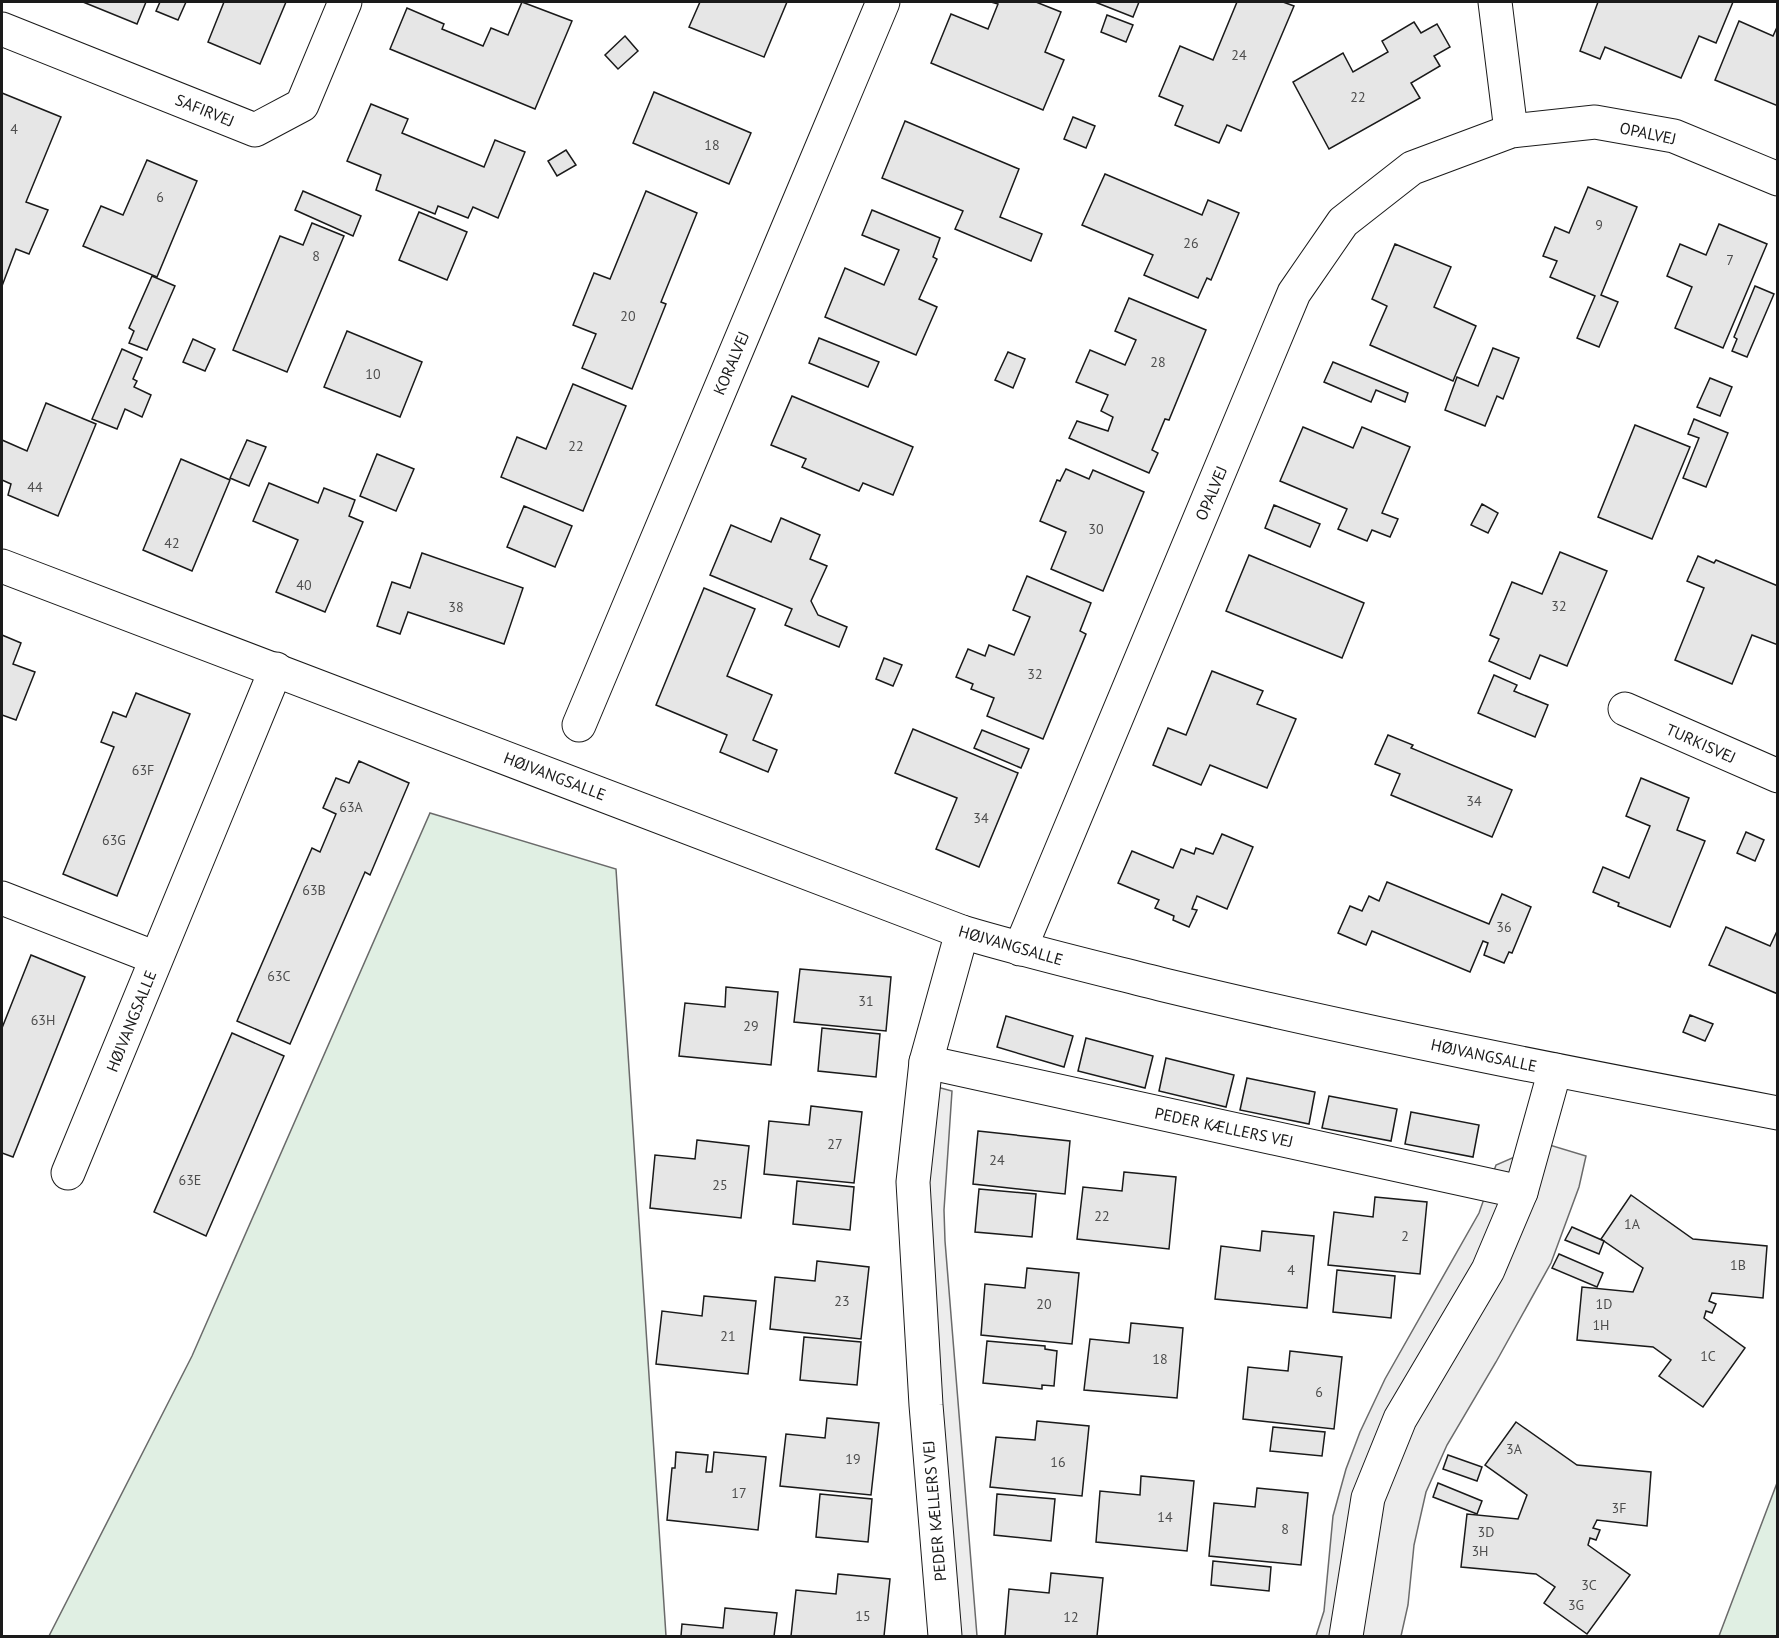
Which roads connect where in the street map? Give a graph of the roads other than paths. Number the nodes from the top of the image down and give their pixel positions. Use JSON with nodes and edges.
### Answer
{"nodes":[{"id":1,"x":345,"y":2,"type":"edge"},
{"id":2,"x":883,"y":2,"type":"edge"},
{"id":3,"x":1496,"y":2,"type":"edge"},
{"id":4,"x":2,"y":29,"type":"edge"},
{"id":5,"x":1511,"y":131,"type":"junction"},
{"id":6,"x":1778,"y":179,"type":"edge"},
{"id":7,"x":2,"y":566,"type":"edge"},
{"id":8,"x":276,"y":669,"type":"junction"},
{"id":9,"x":1625,"y":709,"type":"dead end"},
{"id":10,"x":579,"y":725,"type":"dead end"},
{"id":11,"x":1778,"y":776,"type":"edge"},
{"id":12,"x":2,"y":898,"type":"edge"},
{"id":13,"x":962,"y":932,"type":"junction"},
{"id":14,"x":1020,"y":949,"type":"junction"},
{"id":15,"x":156,"y":958,"type":"junction"},
{"id":16,"x":926,"y":1062,"type":"junction"},
{"id":17,"x":1555,"y":1070,"type":"junction"},
{"id":18,"x":1778,"y":1113,"type":"edge"},
{"id":19,"x":68,"y":1173,"type":"dead end"},
{"id":20,"x":1521,"y":1192,"type":"junction"},
{"id":21,"x":945,"y":1636,"type":"edge"},
{"id":22,"x":1346,"y":1636,"type":"edge"}],
"edges":[{"from":1,"to":4,"type":"street","name":"SAFIRVEJ"},
{"from":2,"to":10,"type":"street","name":"KORALVEJ"},
{"from":3,"to":5,"type":"street"},
{"from":5,"to":6,"type":"street","name":"OPALVEJ"},
{"from":5,"to":14,"type":"street","name":"OPALVEJ"},
{"from":7,"to":8,"type":"street","name":"HØJVANGSALLE"},
{"from":8,"to":13,"type":"street","name":"HØJVANGSALLE"},
{"from":8,"to":15,"type":"street","name":"HØJVANGSALLE"},
{"from":9,"to":11,"type":"street","name":"TURKISVEJ"},
{"from":12,"to":15,"type":"street"},
{"from":13,"to":14,"type":"street","name":"HØJVANGSALLE"},
{"from":13,"to":16,"type":"street","name":"PEDER KÆLLERS VEJ"},
{"from":14,"to":17,"type":"street","name":"HØJVANGSALLE"},
{"from":15,"to":19,"type":"street","name":"HØJVANGSALLE"},
{"from":16,"to":20,"type":"street","name":"PEDER KÆLLERS VEJ"},
{"from":16,"to":21,"type":"street","name":"PEDER KÆLLERS VEJ"},
{"from":17,"to":18,"type":"street","name":"HØJVANGSALLE"},
{"from":17,"to":20,"type":"street"},
{"from":20,"to":22,"type":"street"}]}
